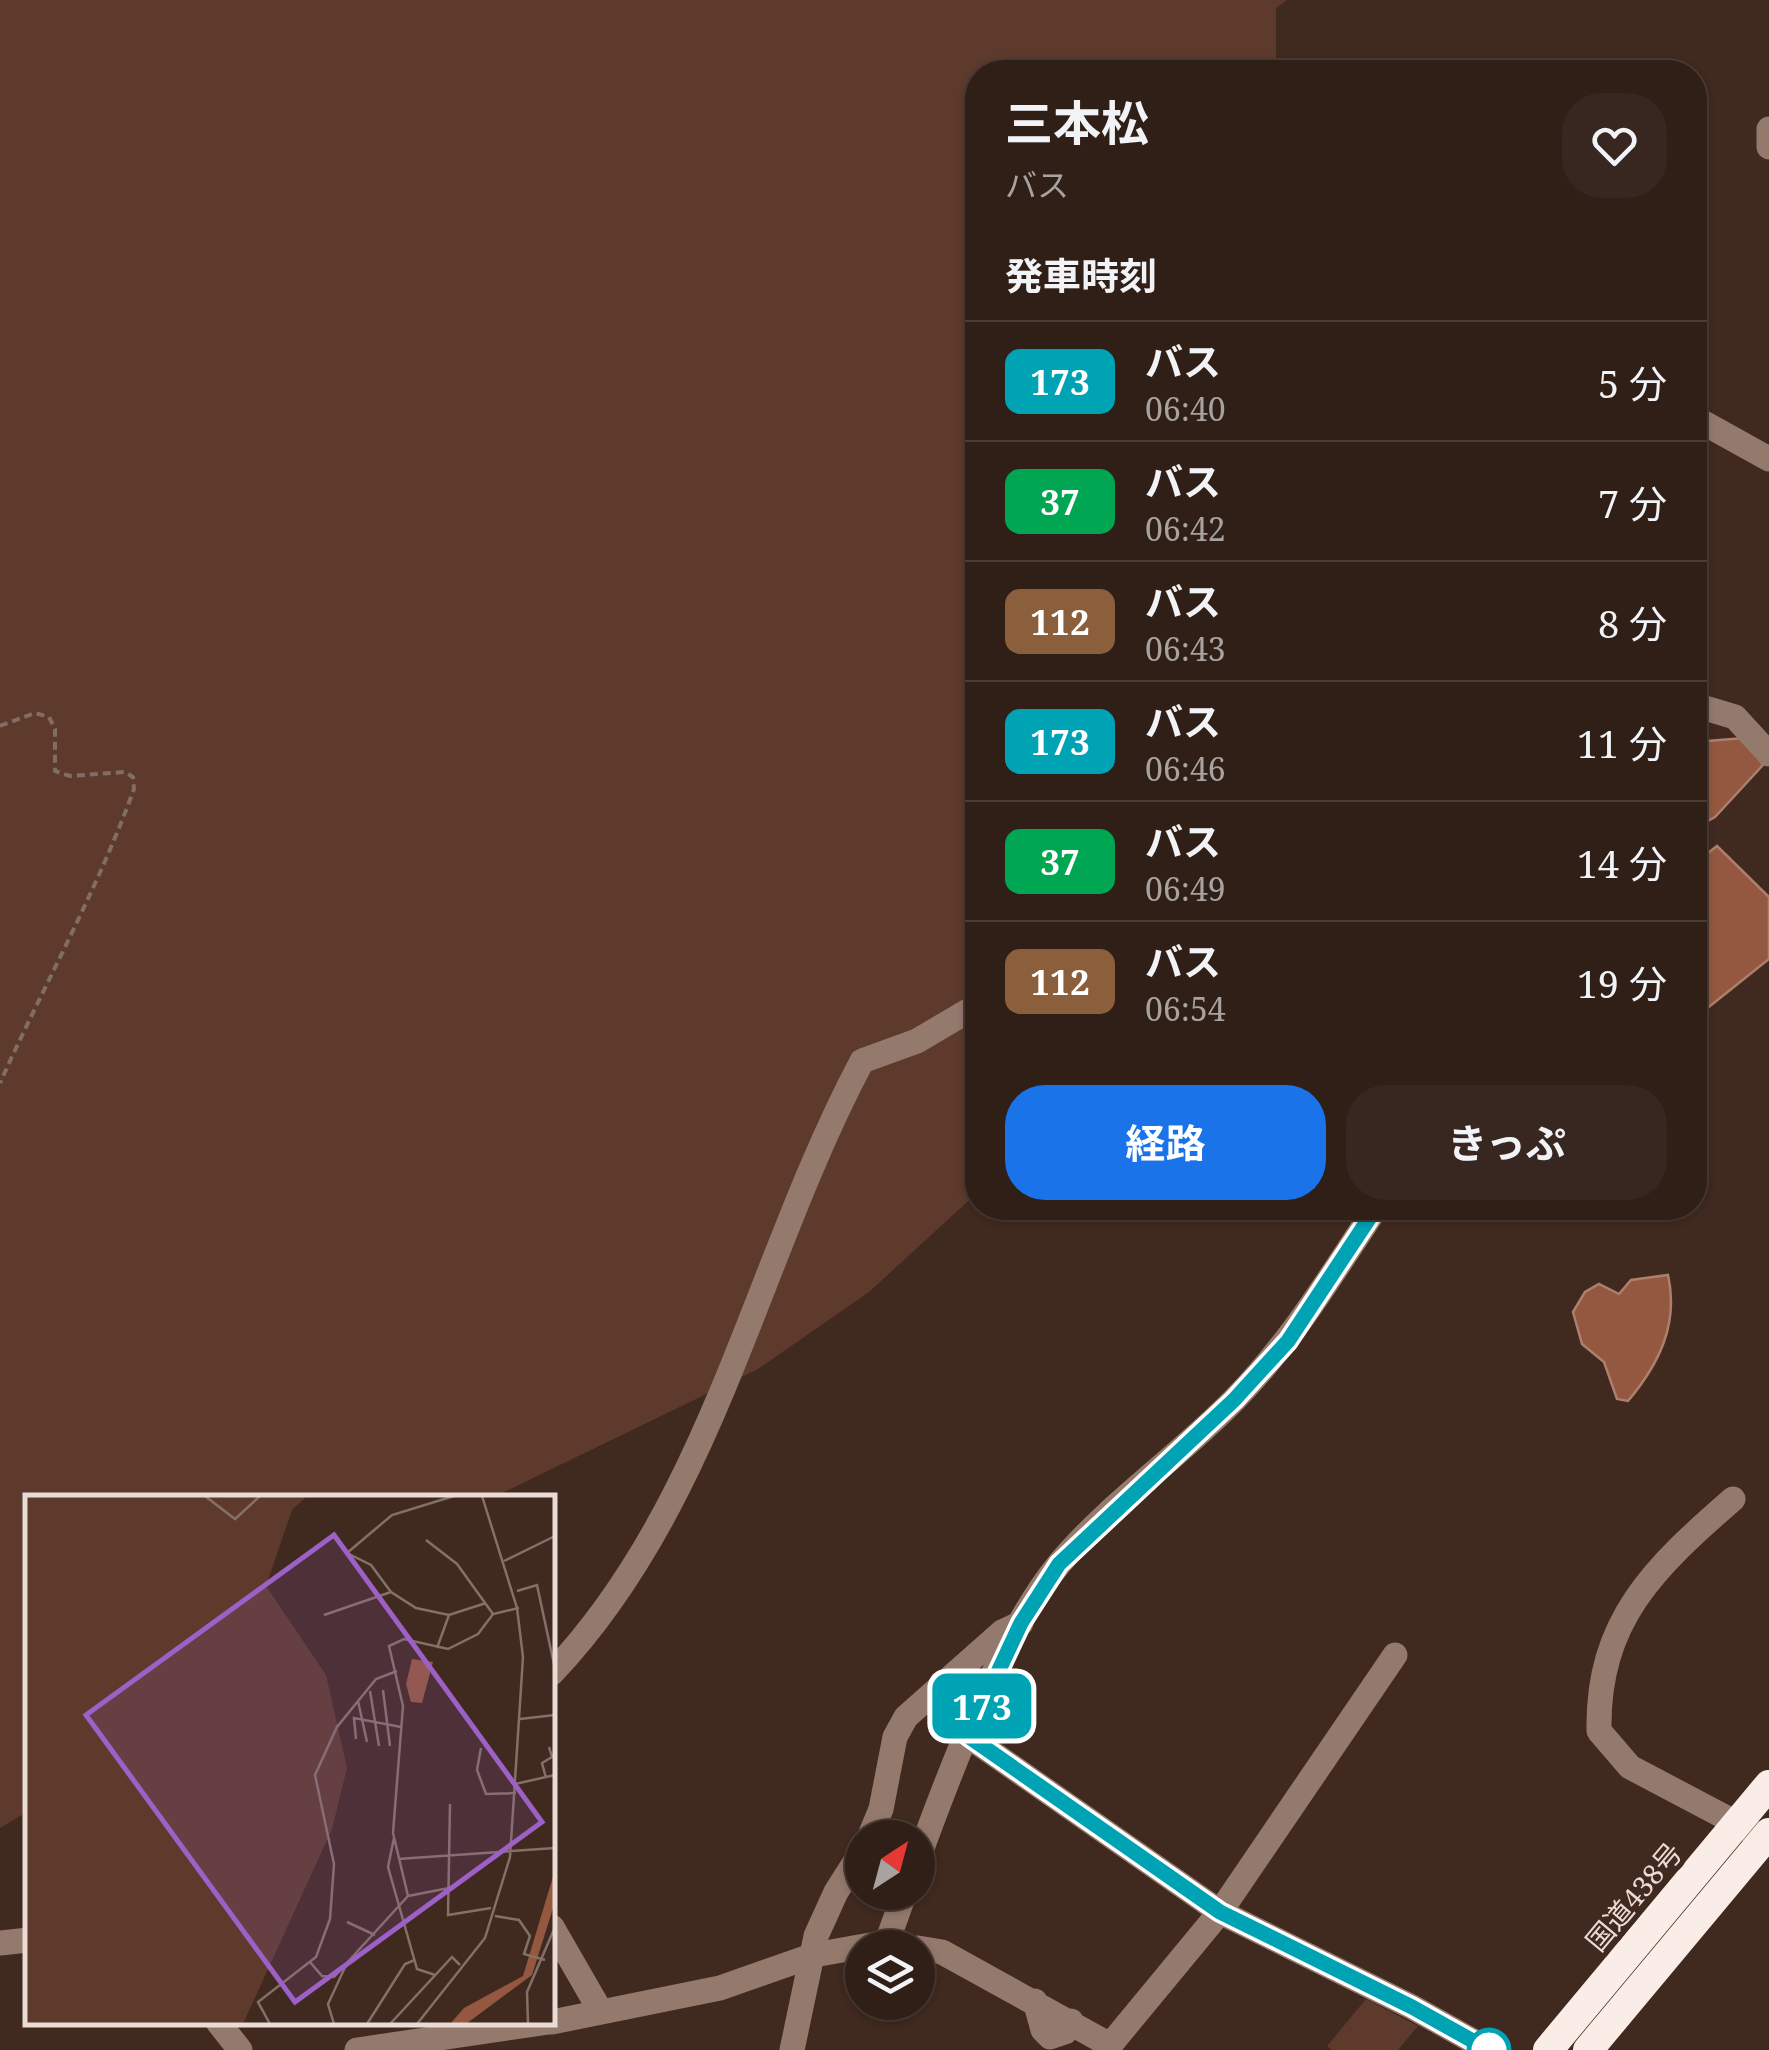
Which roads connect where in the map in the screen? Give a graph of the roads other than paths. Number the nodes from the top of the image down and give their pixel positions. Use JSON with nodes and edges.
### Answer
{"nodes":[{"id":1,"x":1769,"y":129,"type":"edge"},
{"id":2,"x":1769,"y":146,"type":"edge"},
{"id":3,"x":1707,"y":425,"type":"edge"},
{"id":4,"x":1769,"y":459,"type":"edge"},
{"id":5,"x":1707,"y":709,"type":"edge"},
{"id":6,"x":1769,"y":754,"type":"edge"},
{"id":7,"x":965,"y":1013,"type":"edge"},
{"id":8,"x":1368,"y":1220,"type":"edge"},
{"id":9,"x":1733,"y":1500,"type":"dead end"},
{"id":10,"x":1021,"y":1623,"type":"junction"},
{"id":11,"x":1395,"y":1654,"type":"dead end"},
{"id":12,"x":555,"y":1669,"type":"edge"},
{"id":13,"x":968,"y":1736,"type":"junction"},
{"id":14,"x":1769,"y":1785,"type":"edge"},
{"id":15,"x":877,"y":1820,"type":"edge"},
{"id":16,"x":934,"y":1820,"type":"edge"},
{"id":17,"x":1757,"y":1831,"type":"edge"},
{"id":18,"x":845,"y":1878,"type":"edge"},
{"id":19,"x":1220,"y":1912,"type":"junction"},
{"id":20,"x":555,"y":1932,"type":"edge"},
{"id":21,"x":25,"y":1940,"type":"edge"},
{"id":22,"x":0,"y":1942,"type":"edge"},
{"id":23,"x":845,"y":1949,"type":"edge"},
{"id":24,"x":935,"y":1951,"type":"edge"},
{"id":25,"x":814,"y":1955,"type":"junction"},
{"id":26,"x":600,"y":2012,"type":"junction"},
{"id":27,"x":555,"y":2021,"type":"edge"},
{"id":28,"x":220,"y":2025,"type":"edge"},
{"id":29,"x":531,"y":2025,"type":"edge"},
{"id":30,"x":1108,"y":2047,"type":"edge"},
{"id":31,"x":369,"y":2049,"type":"edge"},
{"id":32,"x":240,"y":2050,"type":"edge"},
{"id":33,"x":792,"y":2050,"type":"edge"},
{"id":34,"x":1489,"y":2050,"type":"edge"},
{"id":35,"x":1548,"y":2050,"type":"edge"},
{"id":36,"x":1588,"y":2050,"type":"edge"}],
"edges":[{"from":1,"to":2,"type":"street"},
{"from":3,"to":4,"type":"street"},
{"from":5,"to":6,"type":"street"},
{"from":7,"to":12,"type":"street"},
{"from":8,"to":10,"type":"street"},
{"from":9,"to":17,"type":"street"},
{"from":10,"to":13,"type":"street"},
{"from":10,"to":15,"type":"street"},
{"from":11,"to":19,"type":"street"},
{"from":13,"to":16,"type":"street"},
{"from":13,"to":19,"type":"street"},
{"from":14,"to":17,"type":"highway","name":"国道438号"},
{"from":17,"to":35,"type":"highway","name":"国道438号"},
{"from":17,"to":36,"type":"highway","name":"国道438号"},
{"from":18,"to":25,"type":"street"},
{"from":19,"to":30,"type":"street"},
{"from":19,"to":34,"type":"street"},
{"from":20,"to":26,"type":"street"},
{"from":21,"to":22,"type":"street"},
{"from":23,"to":25,"type":"street"},
{"from":24,"to":30,"type":"street"},
{"from":25,"to":26,"type":"street"},
{"from":25,"to":33,"type":"street"},
{"from":26,"to":27,"type":"street"},
{"from":28,"to":32,"type":"street"},
{"from":29,"to":31,"type":"street"}]}
